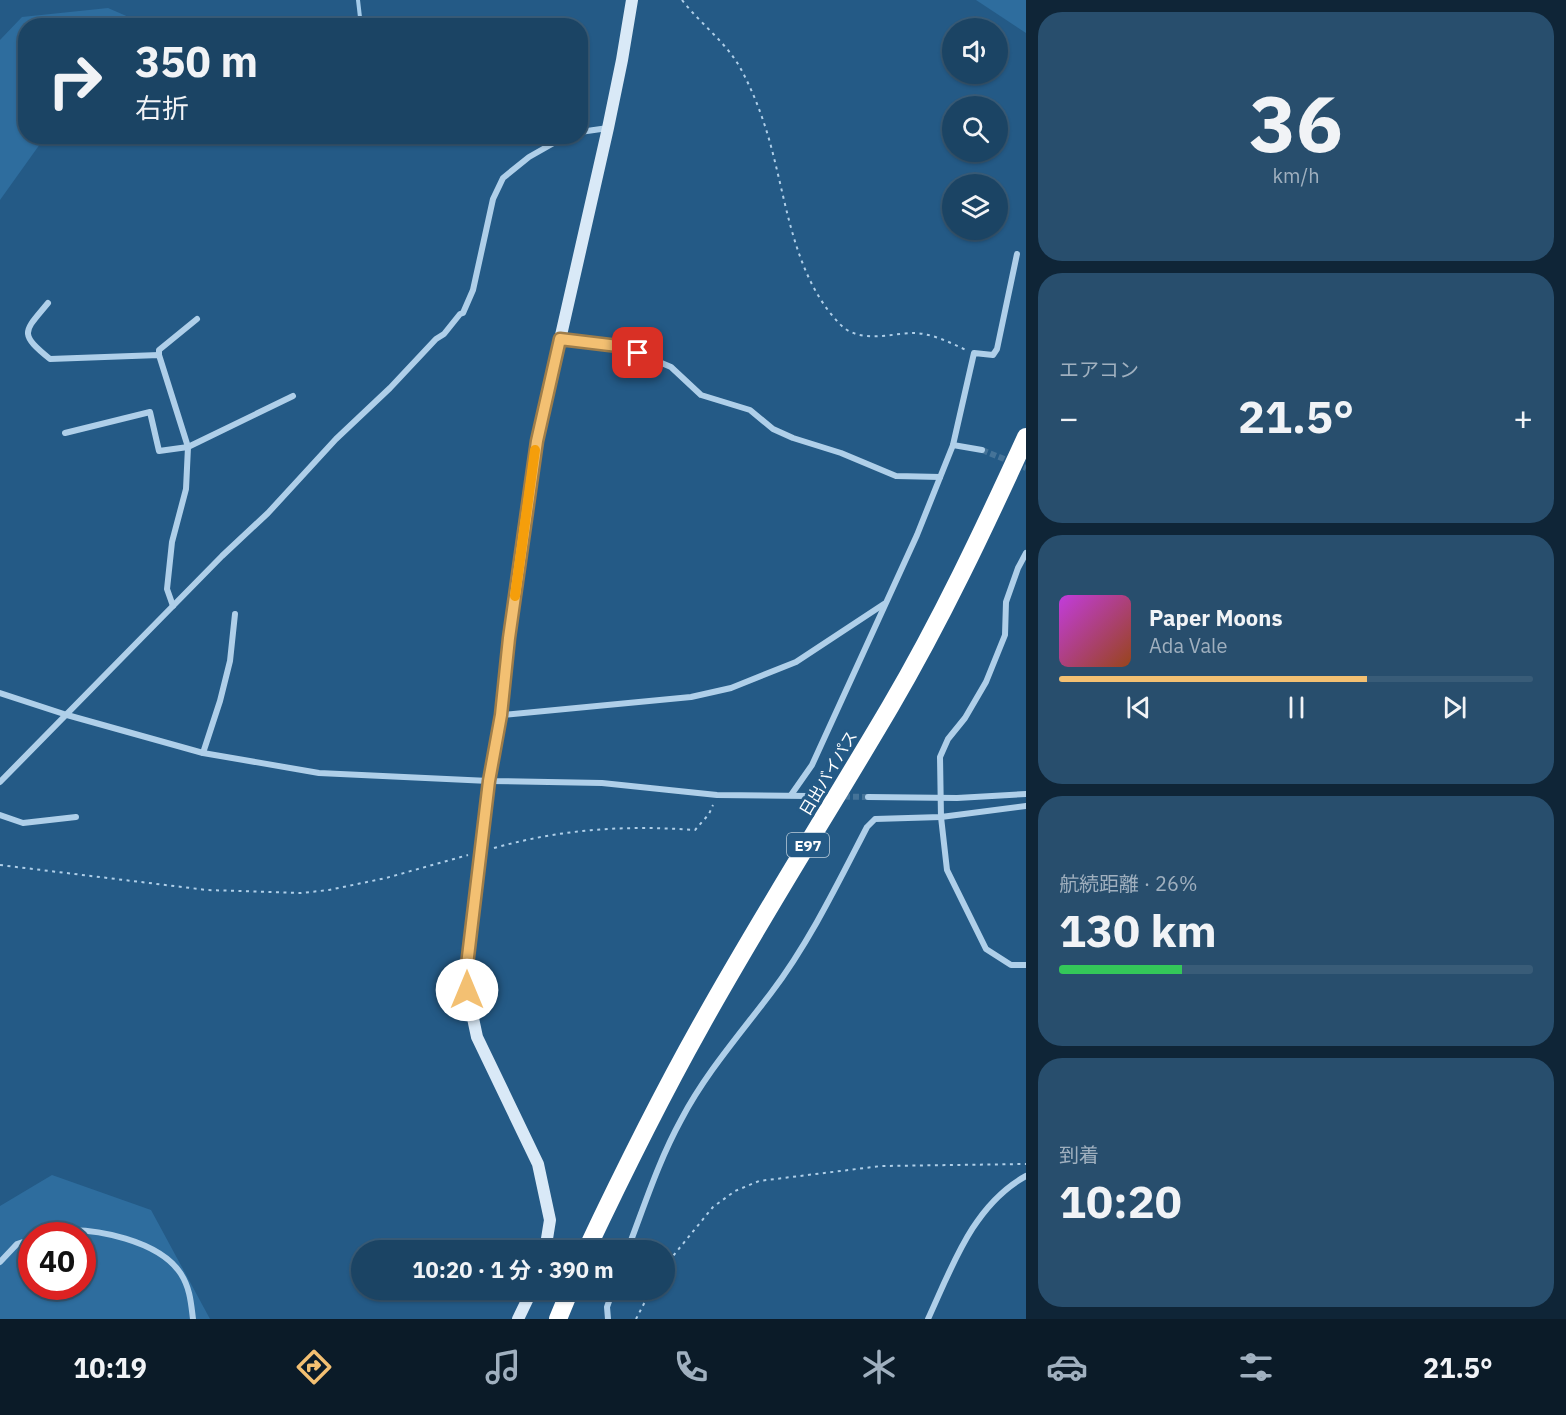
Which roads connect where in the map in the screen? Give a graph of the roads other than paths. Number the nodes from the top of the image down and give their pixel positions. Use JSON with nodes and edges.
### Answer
{"nodes":[{"id":1,"x":632,"y":0,"type":"edge"},
{"id":2,"x":608,"y":128,"type":"junction"},
{"id":3,"x":588,"y":131,"type":"edge"},
{"id":4,"x":552,"y":144,"type":"edge"},
{"id":5,"x":1017,"y":254,"type":"dead end"},
{"id":6,"x":48,"y":303,"type":"dead end"},
{"id":7,"x":197,"y":319,"type":"dead end"},
{"id":8,"x":560,"y":339,"type":"junction"},
{"id":9,"x":159,"y":355,"type":"junction"},
{"id":10,"x":293,"y":396,"type":"dead end"},
{"id":11,"x":65,"y":433,"type":"dead end"},
{"id":12,"x":1026,"y":437,"type":"edge"},
{"id":13,"x":953,"y":445,"type":"junction"},
{"id":14,"x":188,"y":447,"type":"junction"},
{"id":15,"x":982,"y":450,"type":"tunnel mouth"},
{"id":16,"x":940,"y":477,"type":"junction"},
{"id":17,"x":1026,"y":553,"type":"edge"},
{"id":18,"x":887,"y":602,"type":"junction"},
{"id":19,"x":173,"y":606,"type":"junction"},
{"id":20,"x":235,"y":614,"type":"dead end"},
{"id":21,"x":0,"y":693,"type":"edge"},
{"id":22,"x":67,"y":715,"type":"junction"},
{"id":23,"x":501,"y":715,"type":"junction"},
{"id":24,"x":203,"y":753,"type":"junction"},
{"id":25,"x":489,"y":781,"type":"junction"},
{"id":26,"x":0,"y":782,"type":"edge"},
{"id":27,"x":1026,"y":794,"type":"edge"},
{"id":28,"x":791,"y":795,"type":"junction"},
{"id":29,"x":808,"y":796,"type":"tunnel mouth"},
{"id":30,"x":868,"y":797,"type":"tunnel mouth"},
{"id":31,"x":1026,"y":806,"type":"edge"},
{"id":32,"x":0,"y":815,"type":"edge"},
{"id":33,"x":76,"y":817,"type":"dead end"},
{"id":34,"x":941,"y":817,"type":"junction"},
{"id":35,"x":1026,"y":965,"type":"edge"},
{"id":36,"x":1026,"y":1176,"type":"edge"},
{"id":37,"x":96,"y":1233,"type":"edge"},
{"id":38,"x":547,"y":1240,"type":"edge"},
{"id":39,"x":591,"y":1240,"type":"edge"},
{"id":40,"x":631,"y":1240,"type":"edge"},
{"id":41,"x":18,"y":1244,"type":"edge"},
{"id":42,"x":0,"y":1262,"type":"edge"},
{"id":43,"x":527,"y":1300,"type":"edge"},
{"id":44,"x":566,"y":1300,"type":"edge"},
{"id":45,"x":609,"y":1300,"type":"edge"},
{"id":46,"x":193,"y":1319,"type":"edge"},
{"id":47,"x":518,"y":1319,"type":"edge"},
{"id":48,"x":558,"y":1319,"type":"edge"},
{"id":49,"x":608,"y":1319,"type":"edge"},
{"id":50,"x":928,"y":1319,"type":"edge"}],
"edges":[{"from":1,"to":2,"type":"street"},
{"from":2,"to":3,"type":"street"},
{"from":2,"to":8,"type":"street"},
{"from":4,"to":19,"type":"street"},
{"from":5,"to":13,"type":"street"},
{"from":6,"to":9,"type":"street"},
{"from":7,"to":9,"type":"street"},
{"from":8,"to":16,"type":"street"},
{"from":8,"to":23,"type":"street"},
{"from":9,"to":14,"type":"street"},
{"from":10,"to":14,"type":"street"},
{"from":11,"to":14,"type":"street"},
{"from":12,"to":39,"type":"highway","name":"日出バイパス","number":"E97"},
{"from":13,"to":15,"type":"street"},
{"from":13,"to":16,"type":"street"},
{"from":14,"to":19,"type":"street"},
{"from":16,"to":18,"type":"street"},
{"from":17,"to":34,"type":"street"},
{"from":18,"to":23,"type":"street"},
{"from":18,"to":28,"type":"street"},
{"from":19,"to":22,"type":"street"},
{"from":20,"to":24,"type":"street"},
{"from":21,"to":22,"type":"street"},
{"from":22,"to":24,"type":"street"},
{"from":22,"to":26,"type":"street"},
{"from":23,"to":25,"type":"street"},
{"from":24,"to":25,"type":"street"},
{"from":25,"to":28,"type":"street"},
{"from":25,"to":38,"type":"street"},
{"from":27,"to":30,"type":"street"},
{"from":28,"to":29,"type":"street"},
{"from":31,"to":34,"type":"street"},
{"from":32,"to":33,"type":"street"},
{"from":34,"to":35,"type":"street"},
{"from":34,"to":40,"type":"street"},
{"from":36,"to":50,"type":"street"},
{"from":37,"to":46,"type":"street"},
{"from":41,"to":42,"type":"street"},
{"from":43,"to":47,"type":"street"},
{"from":44,"to":48,"type":"highway"},
{"from":45,"to":49,"type":"street"}]}
